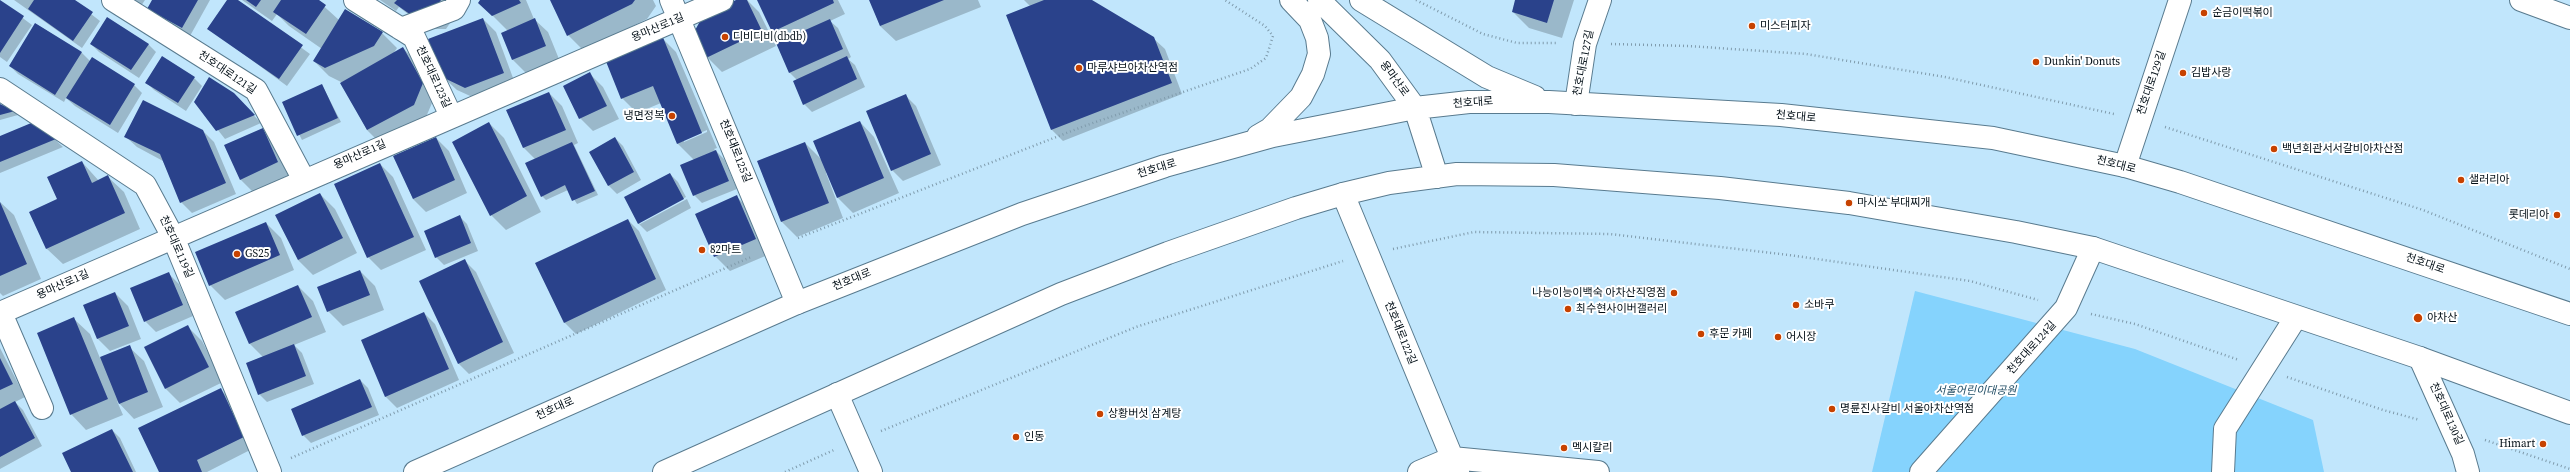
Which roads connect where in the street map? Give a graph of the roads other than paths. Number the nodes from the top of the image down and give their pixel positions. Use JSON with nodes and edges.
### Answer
{"nodes":[{"id":1,"x":113,"y":0,"type":"edge"},
{"id":2,"x":355,"y":0,"type":"edge"},
{"id":3,"x":459,"y":0,"type":"edge"},
{"id":4,"x":672,"y":0,"type":"edge"},
{"id":5,"x":722,"y":0,"type":"edge"},
{"id":6,"x":1291,"y":0,"type":"edge"},
{"id":7,"x":1319,"y":0,"type":"edge"},
{"id":8,"x":1361,"y":0,"type":"edge"},
{"id":9,"x":1600,"y":0,"type":"edge"},
{"id":10,"x":2180,"y":0,"type":"edge"},
{"id":11,"x":2521,"y":0,"type":"edge"},
{"id":12,"x":2570,"y":18,"type":"edge"},
{"id":13,"x":681,"y":19,"type":"junction"},
{"id":14,"x":401,"y":29,"type":"junction"},
{"id":15,"x":0,"y":89,"type":"edge"},
{"id":16,"x":1549,"y":102,"type":"junction"},
{"id":17,"x":1576,"y":104,"type":"junction"},
{"id":18,"x":1415,"y":108,"type":"junction"},
{"id":19,"x":451,"y":116,"type":"junction"},
{"id":20,"x":1247,"y":143,"type":"junction"},
{"id":21,"x":2126,"y":166,"type":"junction"},
{"id":22,"x":1437,"y":177,"type":"junction"},
{"id":23,"x":304,"y":180,"type":"junction"},
{"id":24,"x":1343,"y":194,"type":"junction"},
{"id":25,"x":173,"y":237,"type":"junction"},
{"id":26,"x":2093,"y":248,"type":"junction"},
{"id":27,"x":797,"y":302,"type":"junction"},
{"id":28,"x":0,"y":313,"type":"edge"},
{"id":29,"x":2570,"y":314,"type":"edge"},
{"id":30,"x":2296,"y":317,"type":"junction"},
{"id":31,"x":2420,"y":358,"type":"junction"},
{"id":32,"x":837,"y":394,"type":"junction"},
{"id":33,"x":42,"y":408,"type":"dead end"},
{"id":34,"x":2570,"y":413,"type":"edge"},
{"id":35,"x":1455,"y":465,"type":"edge"},
{"id":36,"x":270,"y":472,"type":"edge"},
{"id":37,"x":415,"y":472,"type":"edge"},
{"id":38,"x":664,"y":472,"type":"edge"},
{"id":39,"x":872,"y":472,"type":"edge"},
{"id":40,"x":1419,"y":472,"type":"edge"},
{"id":41,"x":1598,"y":472,"type":"edge"},
{"id":42,"x":1921,"y":472,"type":"edge"},
{"id":43,"x":2223,"y":472,"type":"edge"},
{"id":44,"x":2468,"y":472,"type":"edge"}],
"edges":[{"from":1,"to":23,"type":"main road","name":"천호대로121길"},
{"from":2,"to":14,"type":"main road","name":"천호대로123길"},
{"from":3,"to":14,"type":"main road"},
{"from":4,"to":13,"type":"main road","name":"천호대로125길"},
{"from":5,"to":13,"type":"main road","name":"용마산로1길"},
{"from":6,"to":20,"type":"main road"},
{"from":7,"to":18,"type":"main road","name":"용마산로"},
{"from":8,"to":16,"type":"main road"},
{"from":9,"to":17,"type":"main road","name":"천호대로127길"},
{"from":10,"to":21,"type":"main road","name":"천호대로129길"},
{"from":11,"to":12,"type":"main road"},
{"from":13,"to":19,"type":"main road","name":"용마산로1길"},
{"from":13,"to":27,"type":"main road","name":"천호대로125길"},
{"from":14,"to":19,"type":"main road","name":"천호대로123길"},
{"from":15,"to":25,"type":"main road","name":"천호대로119길"},
{"from":16,"to":17,"type":"main road","name":"천호대로"},
{"from":16,"to":18,"type":"main road","name":"천호대로"},
{"from":17,"to":21,"type":"main road","name":"천호대로"},
{"from":18,"to":20,"type":"main road","name":"천호대로"},
{"from":18,"to":22,"type":"main road","name":"용마산로"},
{"from":19,"to":23,"type":"main road","name":"용마산로1길"},
{"from":20,"to":27,"type":"main road","name":"천호대로"},
{"from":21,"to":29,"type":"main road","name":"천호대로"},
{"from":22,"to":24,"type":"main road"},
{"from":22,"to":26,"type":"main road"},
{"from":23,"to":25,"type":"main road","name":"용마산로1길"},
{"from":24,"to":32,"type":"main road"},
{"from":24,"to":35,"type":"main road","name":"천호대로122길"},
{"from":25,"to":28,"type":"main road","name":"용마산로1길"},
{"from":25,"to":36,"type":"main road","name":"천호대로119길"},
{"from":26,"to":30,"type":"main road"},
{"from":26,"to":42,"type":"main road","name":"천호대로124길"},
{"from":27,"to":37,"type":"main road","name":"천호대로"},
{"from":28,"to":33,"type":"main road"},
{"from":30,"to":31,"type":"main road"},
{"from":30,"to":43,"type":"main road"},
{"from":31,"to":34,"type":"main road"},
{"from":31,"to":44,"type":"main road","name":"천호대로130길"},
{"from":32,"to":38,"type":"main road"},
{"from":32,"to":39,"type":"main road"},
{"from":35,"to":40,"type":"main road"},
{"from":35,"to":41,"type":"main road"}]}
